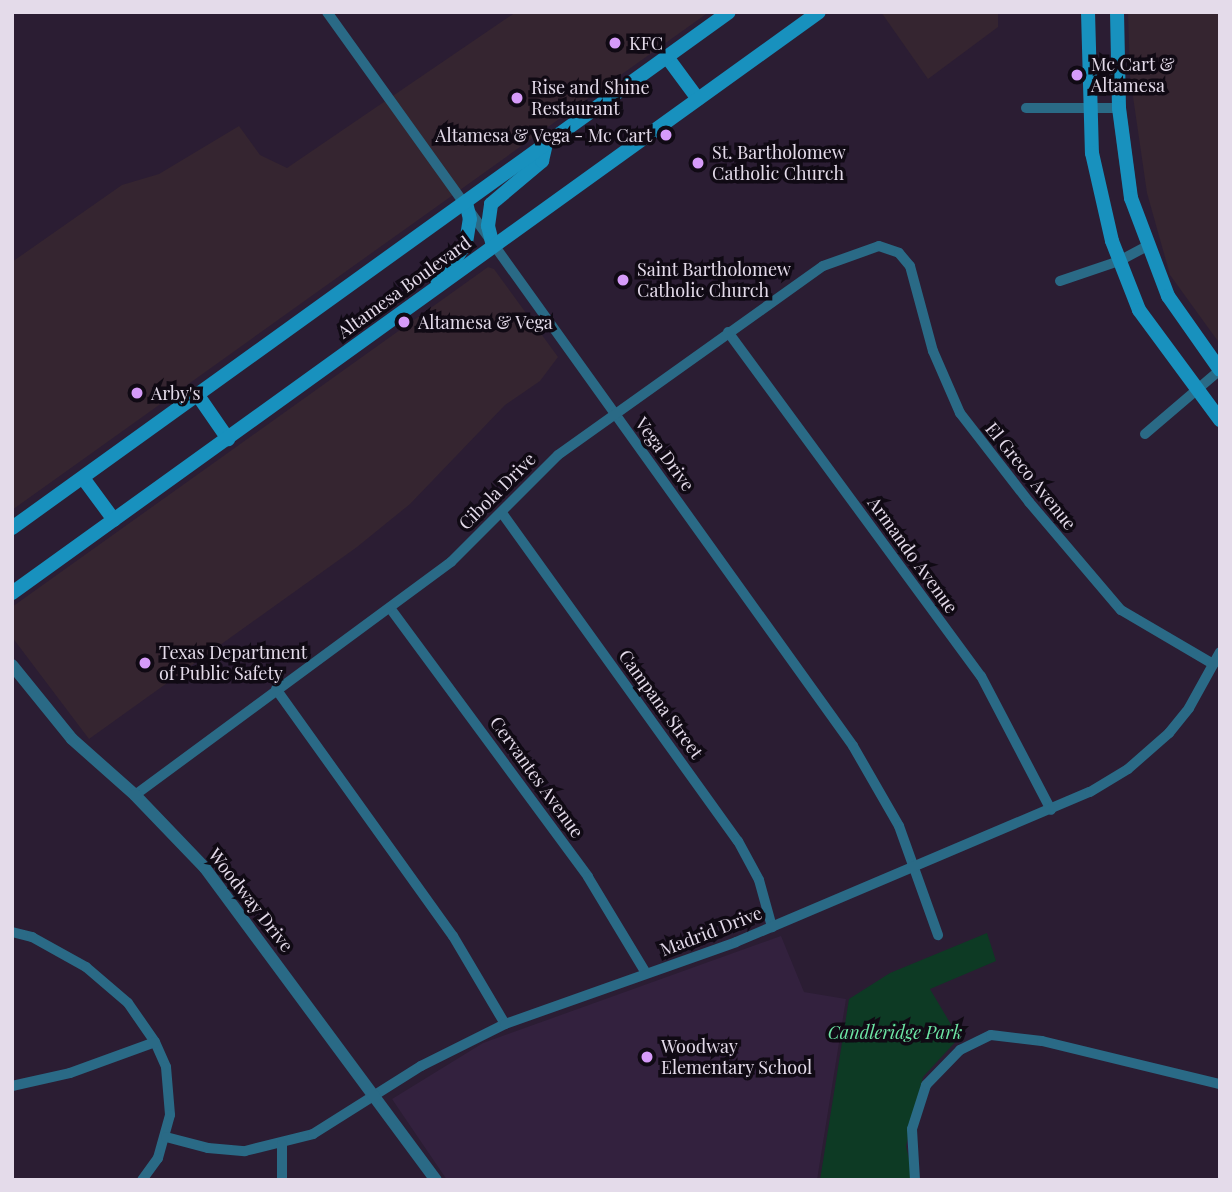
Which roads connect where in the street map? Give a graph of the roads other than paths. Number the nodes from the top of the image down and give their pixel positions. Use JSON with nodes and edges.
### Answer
{"nodes":[{"id":1,"x":327,"y":12,"type":"edge"},
{"id":2,"x":729,"y":12,"type":"edge"},
{"id":3,"x":819,"y":12,"type":"edge"},
{"id":4,"x":1088,"y":12,"type":"edge"},
{"id":5,"x":1117,"y":12,"type":"edge"},
{"id":6,"x":667,"y":57,"type":"junction"},
{"id":7,"x":698,"y":99,"type":"junction"},
{"id":8,"x":1027,"y":108,"type":"dead end"},
{"id":9,"x":1119,"y":108,"type":"junction"},
{"id":10,"x":1090,"y":109,"type":"junction"},
{"id":11,"x":547,"y":143,"type":"junction"},
{"id":12,"x":466,"y":203,"type":"junction"},
{"id":13,"x":494,"y":246,"type":"junction"},
{"id":14,"x":1147,"y":246,"type":"junction"},
{"id":15,"x":899,"y":253,"type":"joint"},
{"id":16,"x":1119,"y":261,"type":"junction"},
{"id":17,"x":1060,"y":281,"type":"dead end"},
{"id":18,"x":401,"y":313,"type":"junction"},
{"id":19,"x":728,"y":332,"type":"junction"},
{"id":20,"x":1220,"y":370,"type":"edge"},
{"id":21,"x":1196,"y":393,"type":"junction"},
{"id":22,"x":197,"y":394,"type":"junction"},
{"id":23,"x":614,"y":414,"type":"junction"},
{"id":24,"x":1220,"y":420,"type":"edge"},
{"id":25,"x":1145,"y":434,"type":"dead end"},
{"id":26,"x":228,"y":439,"type":"junction"},
{"id":27,"x":83,"y":478,"type":"junction"},
{"id":28,"x":41,"y":508,"type":"junction"},
{"id":29,"x":502,"y":513,"type":"junction"},
{"id":30,"x":114,"y":520,"type":"junction"},
{"id":31,"x":12,"y":528,"type":"edge"},
{"id":32,"x":12,"y":538,"type":"edge"},
{"id":33,"x":12,"y":593,"type":"edge"},
{"id":34,"x":390,"y":608,"type":"junction"},
{"id":35,"x":1220,"y":652,"type":"edge"},
{"id":36,"x":1213,"y":664,"type":"junction"},
{"id":37,"x":12,"y":665,"type":"edge"},
{"id":38,"x":276,"y":689,"type":"junction"},
{"id":39,"x":135,"y":795,"type":"junction"},
{"id":40,"x":1051,"y":810,"type":"junction"},
{"id":41,"x":914,"y":868,"type":"junction"},
{"id":42,"x":772,"y":927,"type":"junction"},
{"id":43,"x":12,"y":932,"type":"edge"},
{"id":44,"x":938,"y":935,"type":"dead end"},
{"id":45,"x":646,"y":973,"type":"junction"},
{"id":46,"x":505,"y":1024,"type":"junction"},
{"id":47,"x":155,"y":1042,"type":"junction"},
{"id":48,"x":1220,"y":1084,"type":"edge"},
{"id":49,"x":12,"y":1086,"type":"edge"},
{"id":50,"x":378,"y":1096,"type":"junction"},
{"id":51,"x":166,"y":1137,"type":"junction"},
{"id":52,"x":282,"y":1144,"type":"junction"},
{"id":53,"x":142,"y":1180,"type":"edge"},
{"id":54,"x":282,"y":1180,"type":"edge"},
{"id":55,"x":436,"y":1180,"type":"edge"},
{"id":56,"x":915,"y":1180,"type":"edge"}],
"edges":[{"from":1,"to":12,"type":"street","name":"Vega Drive"},
{"from":2,"to":6,"type":"main road","name":"Altamesa Boulevard"},
{"from":3,"to":7,"type":"main road","name":"Altamesa Boulevard"},
{"from":4,"to":10,"type":"main road"},
{"from":5,"to":9,"type":"main road"},
{"from":6,"to":7,"type":"main road"},
{"from":6,"to":11,"type":"main road","name":"Altamesa Boulevard"},
{"from":7,"to":13,"type":"main road","name":"Altamesa Boulevard"},
{"from":8,"to":10,"type":"street"},
{"from":9,"to":10,"type":"street"},
{"from":9,"to":14,"type":"main road"},
{"from":10,"to":16,"type":"main road"},
{"from":11,"to":12,"type":"main road","name":"Altamesa Boulevard"},
{"from":11,"to":13,"type":"main road"},
{"from":12,"to":13,"type":"street","name":"Vega Drive"},
{"from":12,"to":18,"type":"main road"},
{"from":12,"to":22,"type":"main road","name":"Altamesa Boulevard"},
{"from":13,"to":18,"type":"main road","name":"Altamesa Boulevard"},
{"from":13,"to":23,"type":"street","name":"Vega Drive"},
{"from":14,"to":16,"type":"street"},
{"from":14,"to":20,"type":"main road"},
{"from":15,"to":19,"type":"street","name":"Cibola Drive"},
{"from":15,"to":36,"type":"street","name":"El Greco Avenue"},
{"from":16,"to":17,"type":"street"},
{"from":16,"to":21,"type":"main road"},
{"from":18,"to":26,"type":"main road","name":"Altamesa Boulevard"},
{"from":19,"to":23,"type":"street","name":"Cibola Drive"},
{"from":19,"to":40,"type":"street","name":"Armando Avenue"},
{"from":20,"to":21,"type":"street"},
{"from":21,"to":24,"type":"main road"},
{"from":21,"to":25,"type":"street"},
{"from":22,"to":26,"type":"main road"},
{"from":22,"to":27,"type":"main road","name":"Altamesa Boulevard"},
{"from":23,"to":29,"type":"street","name":"Cibola Drive"},
{"from":23,"to":41,"type":"street","name":"Vega Drive"},
{"from":26,"to":30,"type":"main road","name":"Altamesa Boulevard"},
{"from":27,"to":28,"type":"main road","name":"Altamesa Boulevard"},
{"from":27,"to":30,"type":"main road"},
{"from":28,"to":31,"type":"main road","name":"Altamesa Boulevard"},
{"from":28,"to":32,"type":"main road"},
{"from":29,"to":34,"type":"street","name":"Cibola Drive"},
{"from":29,"to":42,"type":"street","name":"Campana Street"},
{"from":30,"to":33,"type":"main road","name":"Altamesa Boulevard"},
{"from":34,"to":38,"type":"street","name":"Cibola Drive"},
{"from":34,"to":45,"type":"street","name":"Cervantes Avenue"},
{"from":35,"to":36,"type":"street","name":"Madrid Drive"},
{"from":36,"to":40,"type":"street","name":"Madrid Drive"},
{"from":37,"to":39,"type":"street","name":"Woodway Drive"},
{"from":38,"to":39,"type":"street","name":"Cibola Drive"},
{"from":38,"to":46,"type":"street"},
{"from":39,"to":50,"type":"street","name":"Woodway Drive"},
{"from":40,"to":41,"type":"street","name":"Madrid Drive"},
{"from":41,"to":42,"type":"street","name":"Madrid Drive"},
{"from":41,"to":44,"type":"street","name":"Vega Drive"},
{"from":42,"to":45,"type":"street","name":"Madrid Drive"},
{"from":43,"to":47,"type":"street"},
{"from":45,"to":46,"type":"street","name":"Madrid Drive"},
{"from":46,"to":50,"type":"street","name":"Madrid Drive"},
{"from":47,"to":49,"type":"street"},
{"from":47,"to":51,"type":"street"},
{"from":48,"to":56,"type":"street"},
{"from":50,"to":52,"type":"street","name":"Madrid Drive"},
{"from":50,"to":55,"type":"street","name":"Woodway Drive"},
{"from":51,"to":52,"type":"street","name":"Madrid Drive"},
{"from":51,"to":53,"type":"street"},
{"from":52,"to":54,"type":"street"}]}
